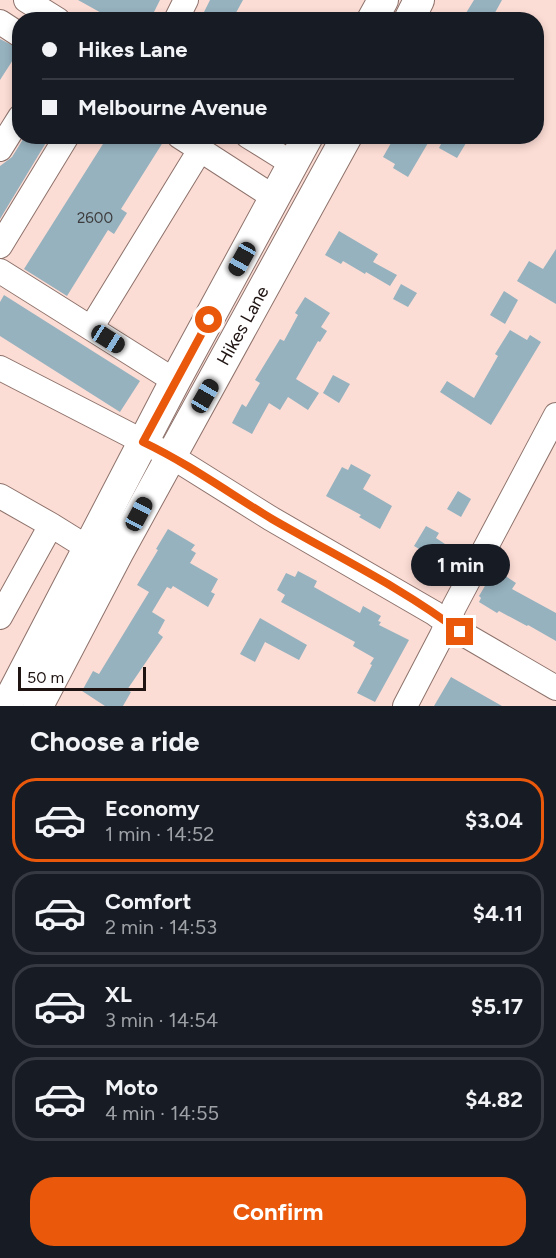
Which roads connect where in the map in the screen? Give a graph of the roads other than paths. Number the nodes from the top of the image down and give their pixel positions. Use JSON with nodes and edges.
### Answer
{"nodes":[{"id":1,"x":26,"y":0,"type":"edge"},
{"id":2,"x":45,"y":12,"type":"edge"},
{"id":3,"x":12,"y":130,"type":"edge"},
{"id":4,"x":62,"y":144,"type":"edge"},
{"id":5,"x":191,"y":144,"type":"edge"},
{"id":6,"x":261,"y":144,"type":"edge"},
{"id":7,"x":304,"y":144,"type":"edge"},
{"id":8,"x":343,"y":144,"type":"edge"},
{"id":9,"x":0,"y":149,"type":"edge"},
{"id":10,"x":200,"y":150,"type":"junction"},
{"id":11,"x":293,"y":164,"type":"junction"},
{"id":12,"x":275,"y":198,"type":"junction"},
{"id":13,"x":0,"y":246,"type":"edge"},
{"id":14,"x":0,"y":271,"type":"edge"},
{"id":15,"x":91,"y":328,"type":"junction"},
{"id":16,"x":0,"y":368,"type":"edge"},
{"id":17,"x":176,"y":381,"type":"junction"},
{"id":18,"x":556,"y":415,"type":"edge"},
{"id":19,"x":143,"y":442,"type":"junction"},
{"id":20,"x":171,"y":456,"type":"junction"},
{"id":21,"x":0,"y":496,"type":"edge"},
{"id":22,"x":51,"y":525,"type":"junction"},
{"id":23,"x":88,"y":548,"type":"junction"},
{"id":24,"x":2,"y":608,"type":"edge"},
{"id":25,"x":447,"y":622,"type":"junction"},
{"id":26,"x":556,"y":688,"type":"edge"},
{"id":27,"x":6,"y":706,"type":"edge"},
{"id":28,"x":38,"y":706,"type":"edge"},
{"id":29,"x":405,"y":706,"type":"edge"}],
"edges":[{"from":1,"to":2,"type":"street"},
{"from":3,"to":9,"type":"street"},
{"from":4,"to":13,"type":"street"},
{"from":5,"to":10,"type":"street"},
{"from":6,"to":11,"type":"street"},
{"from":7,"to":11,"type":"main road","name":"Hikes Lane"},
{"from":8,"to":20,"type":"main road","name":"Hikes Lane"},
{"from":10,"to":12,"type":"street"},
{"from":10,"to":15,"type":"street"},
{"from":11,"to":12,"type":"main road","name":"Hikes Lane"},
{"from":12,"to":17,"type":"main road","name":"Hikes Lane"},
{"from":14,"to":15,"type":"street"},
{"from":15,"to":17,"type":"street"},
{"from":16,"to":19,"type":"street"},
{"from":17,"to":19,"type":"main road","name":"Hikes Lane"},
{"from":18,"to":25,"type":"street"},
{"from":19,"to":20,"type":"street"},
{"from":19,"to":23,"type":"main road","name":"Hikes Lane"},
{"from":20,"to":25,"type":"street"},
{"from":20,"to":28,"type":"main road","name":"Hikes Lane"},
{"from":21,"to":22,"type":"street"},
{"from":22,"to":23,"type":"street"},
{"from":22,"to":24,"type":"street"},
{"from":23,"to":27,"type":"main road","name":"Hikes Lane"},
{"from":25,"to":26,"type":"street"},
{"from":25,"to":29,"type":"street"}]}
